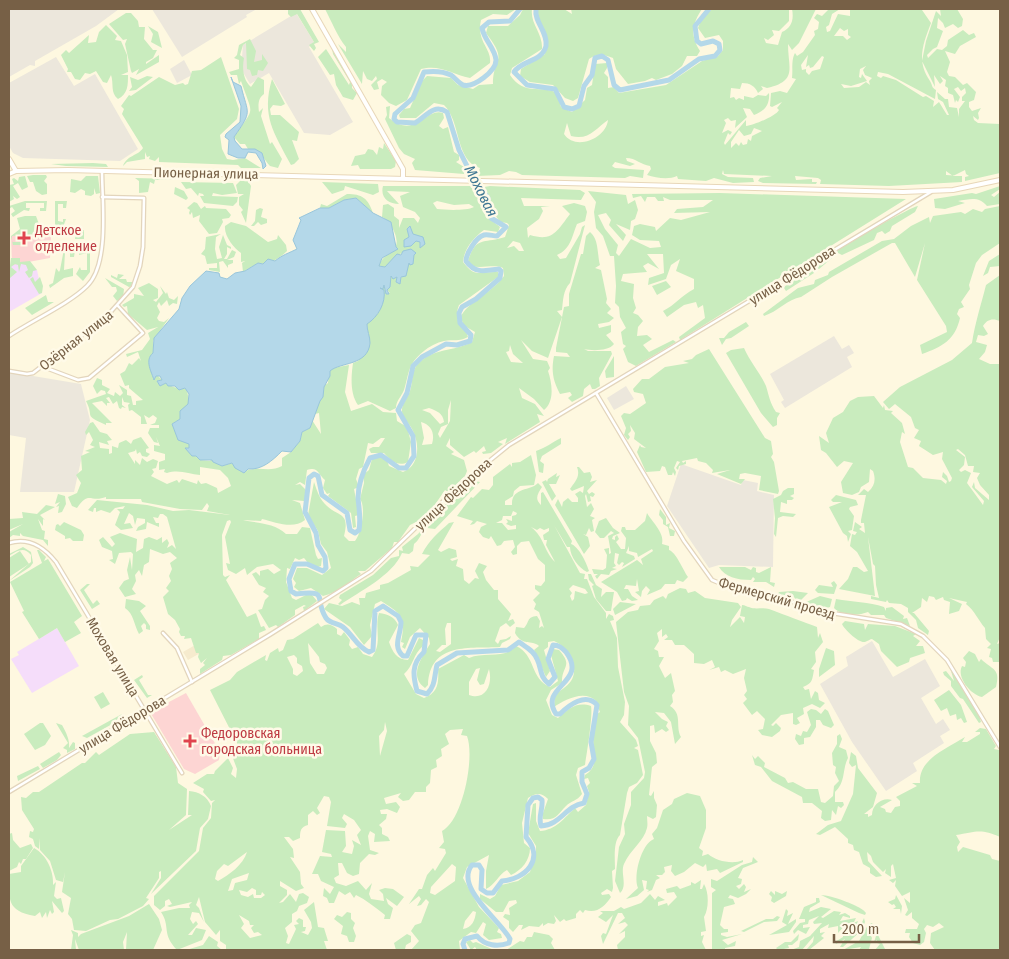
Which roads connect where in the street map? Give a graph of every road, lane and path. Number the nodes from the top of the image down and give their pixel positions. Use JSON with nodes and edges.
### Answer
{"nodes":[{"id":1,"x":312,"y":9,"type":"edge"},
{"id":2,"x":9,"y":159,"type":"edge"},
{"id":3,"x":16,"y":171,"type":"junction"},
{"id":4,"x":102,"y":171,"type":"junction"},
{"id":5,"x":9,"y":174,"type":"edge"},
{"id":6,"x":404,"y":178,"type":"junction"},
{"id":7,"x":1000,"y":180,"type":"edge"},
{"id":8,"x":931,"y":192,"type":"junction"},
{"id":9,"x":102,"y":197,"type":"junction"},
{"id":10,"x":118,"y":306,"type":"junction"},
{"id":11,"x":9,"y":336,"type":"edge"},
{"id":12,"x":41,"y":366,"type":"junction"},
{"id":13,"x":9,"y":371,"type":"edge"},
{"id":14,"x":596,"y":393,"type":"junction"},
{"id":15,"x":9,"y":543,"type":"edge"},
{"id":16,"x":163,"y":633,"type":"dead end"},
{"id":17,"x":192,"y":682,"type":"junction"},
{"id":18,"x":145,"y":710,"type":"junction"},
{"id":19,"x":1000,"y":747,"type":"edge"},
{"id":20,"x":182,"y":773,"type":"dead end"},
{"id":21,"x":9,"y":792,"type":"edge"}],
"edges":[{"from":1,"to":6,"type":"main road"},
{"from":2,"to":3,"type":"main road"},
{"from":3,"to":4,"type":"main road","name":"Пионерная улица"},
{"from":3,"to":5,"type":"main road","name":"Пионерная улица"},
{"from":4,"to":6,"type":"main road","name":"Пионерная улица"},
{"from":4,"to":9,"type":"street"},
{"from":6,"to":8,"type":"main road","name":"Пионерная улица"},
{"from":7,"to":8,"type":"main road","name":"Пионерная улица"},
{"from":8,"to":14,"type":"street","name":"улица Фёдорова"},
{"from":9,"to":10,"type":"street","name":"Озёрная улица"},
{"from":9,"to":11,"type":"street"},
{"from":10,"to":12,"type":"street","name":"Озёрная улица"},
{"from":10,"to":12,"type":"street"},
{"from":12,"to":13,"type":"street","name":"Озёрная улица"},
{"from":14,"to":17,"type":"street","name":"улица Фёдорова"},
{"from":14,"to":19,"type":"street","name":"Фермерский проезд"},
{"from":15,"to":18,"type":"street","name":"Моховая улица"},
{"from":16,"to":17,"type":"street"},
{"from":17,"to":18,"type":"street","name":"улица Фёдорова"},
{"from":18,"to":20,"type":"street","name":"Моховая улица"},
{"from":18,"to":21,"type":"street","name":"улица Фёдорова"}]}
